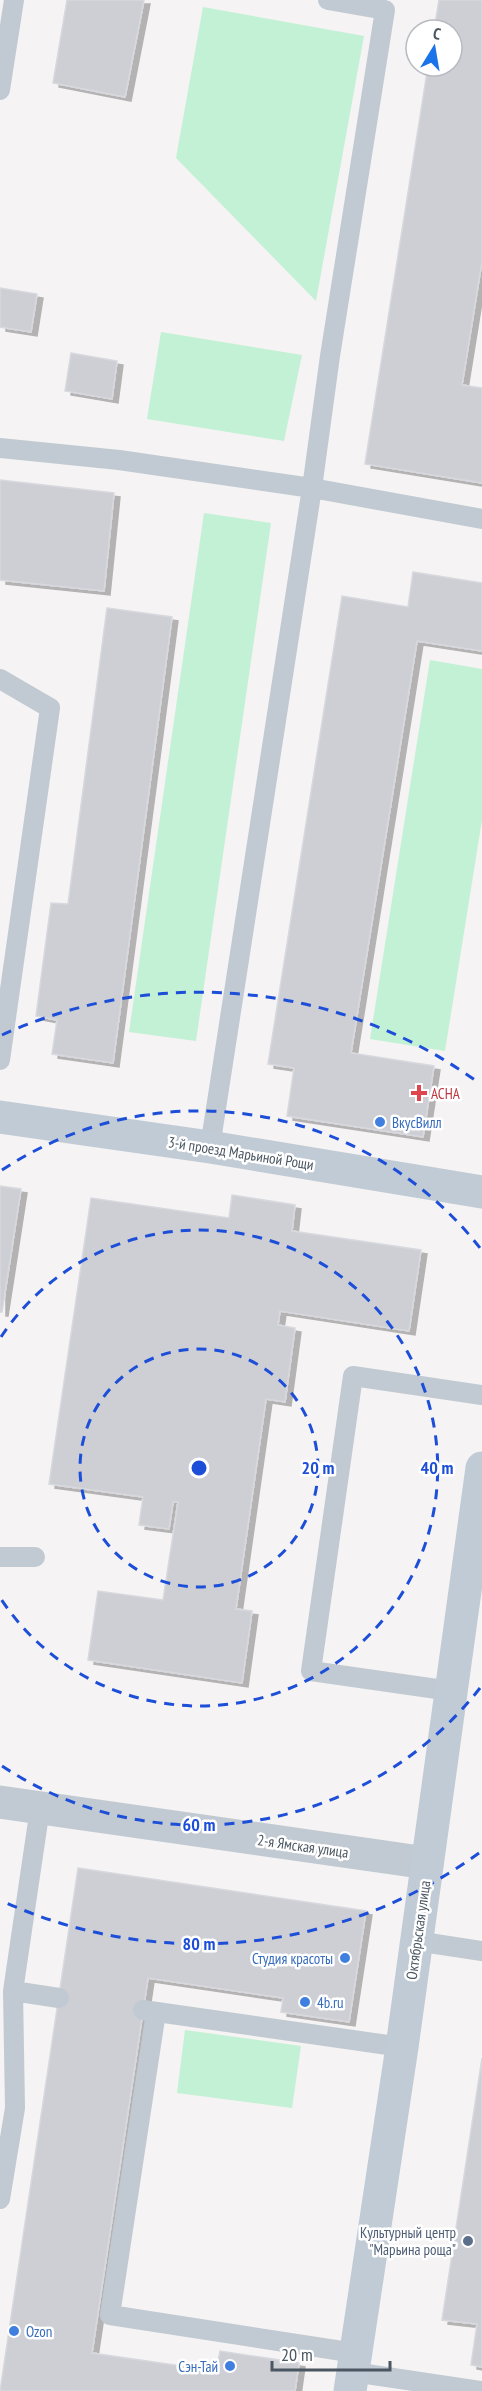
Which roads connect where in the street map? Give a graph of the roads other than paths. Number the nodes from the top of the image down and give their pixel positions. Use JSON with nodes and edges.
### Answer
{"nodes":[{"id":1,"x":14,"y":0,"type":"edge"},
{"id":2,"x":328,"y":0,"type":"edge"},
{"id":3,"x":0,"y":90,"type":"edge"},
{"id":4,"x":0,"y":448,"type":"edge"},
{"id":5,"x":312,"y":488,"type":"junction"},
{"id":6,"x":482,"y":519,"type":"edge"},
{"id":7,"x":0,"y":679,"type":"edge"},
{"id":8,"x":0,"y":1060,"type":"edge"},
{"id":9,"x":0,"y":1118,"type":"edge"},
{"id":10,"x":210,"y":1147,"type":"junction"},
{"id":11,"x":482,"y":1192,"type":"edge"},
{"id":12,"x":482,"y":1395,"type":"edge"},
{"id":13,"x":482,"y":1468,"type":"edge"},
{"id":14,"x":0,"y":1557,"type":"edge"},
{"id":15,"x":35,"y":1557,"type":"dead end"},
{"id":16,"x":451,"y":1690,"type":"junction"},
{"id":17,"x":0,"y":1802,"type":"edge"},
{"id":18,"x":40,"y":1808,"type":"junction"},
{"id":19,"x":427,"y":1863,"type":"junction"},
{"id":20,"x":416,"y":1941,"type":"junction"},
{"id":21,"x":482,"y":1951,"type":"edge"},
{"id":22,"x":13,"y":1991,"type":"junction"},
{"id":23,"x":59,"y":1998,"type":"dead end"},
{"id":24,"x":402,"y":2047,"type":"junction"},
{"id":25,"x":0,"y":2199,"type":"edge"},
{"id":26,"x":353,"y":2372,"type":"edge"},
{"id":27,"x":480,"y":2391,"type":"edge"}],
"edges":[{"from":1,"to":3,"type":"lane"},
{"from":2,"to":5,"type":"lane"},
{"from":4,"to":5,"type":"lane"},
{"from":5,"to":6,"type":"lane"},
{"from":5,"to":10,"type":"lane"},
{"from":7,"to":8,"type":"lane"},
{"from":9,"to":10,"type":"street","name":"3-й проезд Марьиной Рощи"},
{"from":10,"to":11,"type":"street","name":"3-й проезд Марьиной Рощи"},
{"from":12,"to":16,"type":"lane"},
{"from":13,"to":16,"type":"street","name":"Октябрьская улица"},
{"from":14,"to":15,"type":"lane"},
{"from":16,"to":19,"type":"street","name":"Октябрьская улица"},
{"from":17,"to":18,"type":"street","name":"2-я Ямская улица"},
{"from":18,"to":19,"type":"street","name":"2-я Ямская улица"},
{"from":18,"to":22,"type":"lane"},
{"from":19,"to":20,"type":"street","name":"Октябрьская улица"},
{"from":20,"to":21,"type":"lane"},
{"from":20,"to":24,"type":"street","name":"Октябрьская улица"},
{"from":22,"to":23,"type":"lane"},
{"from":22,"to":25,"type":"lane"},
{"from":24,"to":26,"type":"street","name":"Октябрьская улица"},
{"from":24,"to":26,"type":"lane"},
{"from":26,"to":27,"type":"lane"}]}
